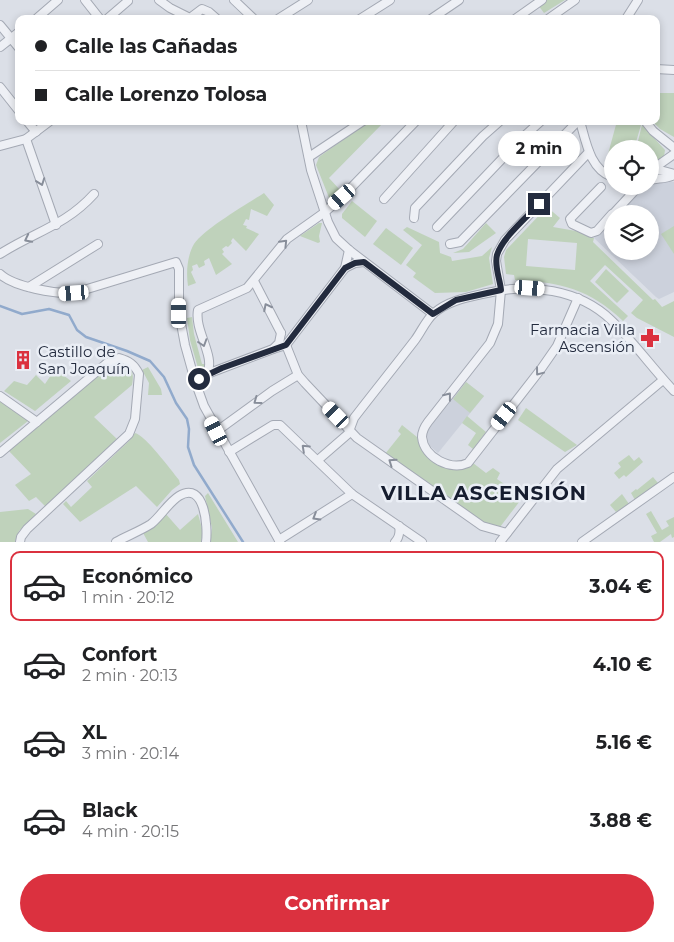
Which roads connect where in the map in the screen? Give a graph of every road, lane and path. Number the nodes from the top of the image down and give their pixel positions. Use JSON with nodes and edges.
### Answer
{"nodes":[{"id":1,"x":58,"y":0,"type":"edge"},
{"id":2,"x":85,"y":0,"type":"edge"},
{"id":3,"x":159,"y":0,"type":"edge"},
{"id":4,"x":234,"y":0,"type":"edge"},
{"id":5,"x":308,"y":0,"type":"edge"},
{"id":6,"x":390,"y":0,"type":"edge"},
{"id":7,"x":459,"y":0,"type":"edge"},
{"id":8,"x":542,"y":0,"type":"edge"},
{"id":9,"x":575,"y":0,"type":"edge"},
{"id":10,"x":128,"y":1,"type":"dead end"},
{"id":11,"x":639,"y":2,"type":"edge"},
{"id":12,"x":532,"y":3,"type":"edge"},
{"id":13,"x":41,"y":15,"type":"edge"},
{"id":14,"x":97,"y":15,"type":"edge"},
{"id":15,"x":112,"y":15,"type":"edge"},
{"id":16,"x":184,"y":15,"type":"edge"},
{"id":17,"x":194,"y":15,"type":"edge"},
{"id":18,"x":212,"y":15,"type":"edge"},
{"id":19,"x":250,"y":15,"type":"edge"},
{"id":20,"x":284,"y":15,"type":"edge"},
{"id":21,"x":366,"y":15,"type":"edge"},
{"id":22,"x":437,"y":15,"type":"edge"},
{"id":23,"x":518,"y":15,"type":"edge"},
{"id":24,"x":554,"y":15,"type":"edge"},
{"id":25,"x":629,"y":15,"type":"edge"},
{"id":26,"x":636,"y":15,"type":"edge"},
{"id":27,"x":0,"y":25,"type":"edge"},
{"id":28,"x":15,"y":36,"type":"edge"},
{"id":29,"x":11,"y":39,"type":"junction"},
{"id":30,"x":15,"y":44,"type":"edge"},
{"id":31,"x":0,"y":48,"type":"edge"},
{"id":32,"x":660,"y":69,"type":"edge"},
{"id":33,"x":674,"y":70,"type":"edge"},
{"id":34,"x":0,"y":87,"type":"edge"},
{"id":35,"x":15,"y":105,"type":"edge"},
{"id":36,"x":30,"y":125,"type":"edge"},
{"id":37,"x":45,"y":125,"type":"edge"},
{"id":38,"x":302,"y":125,"type":"edge"},
{"id":39,"x":357,"y":125,"type":"edge"},
{"id":40,"x":412,"y":125,"type":"edge"},
{"id":41,"x":450,"y":125,"type":"edge"},
{"id":42,"x":495,"y":125,"type":"edge"},
{"id":43,"x":537,"y":125,"type":"edge"},
{"id":44,"x":575,"y":125,"type":"edge"},
{"id":45,"x":580,"y":125,"type":"edge"},
{"id":46,"x":648,"y":125,"type":"edge"},
{"id":47,"x":36,"y":132,"type":"junction"},
{"id":48,"x":26,"y":139,"type":"junction"},
{"id":49,"x":0,"y":146,"type":"edge"},
{"id":50,"x":674,"y":148,"type":"edge"},
{"id":51,"x":589,"y":152,"type":"junction"},
{"id":52,"x":674,"y":154,"type":"edge"},
{"id":53,"x":309,"y":157,"type":"junction"},
{"id":54,"x":670,"y":162,"type":"edge"},
{"id":55,"x":659,"y":170,"type":"edge"},
{"id":56,"x":604,"y":173,"type":"edge"},
{"id":57,"x":674,"y":175,"type":"edge"},
{"id":58,"x":659,"y":179,"type":"edge"},
{"id":59,"x":601,"y":187,"type":"dead end"},
{"id":60,"x":94,"y":194,"type":"dead end"},
{"id":61,"x":631,"y":195,"type":"edge"},
{"id":62,"x":384,"y":199,"type":"dead end"},
{"id":63,"x":621,"y":205,"type":"edge"},
{"id":64,"x":325,"y":212,"type":"junction"},
{"id":65,"x":414,"y":218,"type":"dead end"},
{"id":66,"x":604,"y":224,"type":"edge"},
{"id":67,"x":56,"y":225,"type":"junction"},
{"id":68,"x":437,"y":227,"type":"dead end"},
{"id":69,"x":98,"y":244,"type":"dead end"},
{"id":70,"x":450,"y":244,"type":"dead end"},
{"id":71,"x":349,"y":250,"type":"junction"},
{"id":72,"x":0,"y":254,"type":"edge"},
{"id":73,"x":364,"y":262,"type":"junction"},
{"id":74,"x":345,"y":268,"type":"junction"},
{"id":75,"x":0,"y":274,"type":"edge"},
{"id":76,"x":254,"y":281,"type":"junction"},
{"id":77,"x":29,"y":286,"type":"junction"},
{"id":78,"x":501,"y":290,"type":"junction"},
{"id":79,"x":578,"y":298,"type":"junction"},
{"id":80,"x":433,"y":314,"type":"junction"},
{"id":81,"x":297,"y":331,"type":"junction"},
{"id":82,"x":281,"y":333,"type":"junction"},
{"id":83,"x":286,"y":345,"type":"junction"},
{"id":84,"x":273,"y":349,"type":"junction"},
{"id":85,"x":209,"y":361,"type":"junction"},
{"id":86,"x":222,"y":368,"type":"junction"},
{"id":87,"x":207,"y":374,"type":"junction"},
{"id":88,"x":298,"y":375,"type":"junction"},
{"id":89,"x":663,"y":380,"type":"junction"},
{"id":90,"x":195,"y":381,"type":"junction"},
{"id":91,"x":674,"y":391,"type":"edge"},
{"id":92,"x":0,"y":396,"type":"edge"},
{"id":93,"x":356,"y":416,"type":"junction"},
{"id":94,"x":339,"y":419,"type":"junction"},
{"id":95,"x":37,"y":422,"type":"junction"},
{"id":96,"x":216,"y":431,"type":"junction"},
{"id":97,"x":350,"y":431,"type":"junction"},
{"id":98,"x":228,"y":452,"type":"junction"},
{"id":99,"x":0,"y":453,"type":"edge"},
{"id":100,"x":318,"y":460,"type":"junction"},
{"id":101,"x":674,"y":477,"type":"edge"},
{"id":102,"x":352,"y":494,"type":"junction"},
{"id":103,"x":399,"y":526,"type":"junction"},
{"id":104,"x":507,"y":533,"type":"junction"},
{"id":105,"x":279,"y":541,"type":"edge"},
{"id":106,"x":20,"y":542,"type":"edge"},
{"id":107,"x":116,"y":542,"type":"edge"},
{"id":108,"x":206,"y":542,"type":"edge"},
{"id":109,"x":395,"y":542,"type":"edge"},
{"id":110,"x":422,"y":542,"type":"edge"},
{"id":111,"x":500,"y":542,"type":"edge"},
{"id":112,"x":582,"y":542,"type":"edge"}],
"edges":[{"from":1,"to":13,"type":"street"},
{"from":2,"to":14,"type":"street"},
{"from":3,"to":16,"type":"street"},
{"from":4,"to":19,"type":"street"},
{"from":5,"to":20,"type":"street"},
{"from":6,"to":21,"type":"street"},
{"from":7,"to":22,"type":"street"},
{"from":8,"to":12,"type":"street"},
{"from":9,"to":24,"type":"street"},
{"from":10,"to":15,"type":"street"},
{"from":11,"to":25,"type":"street"},
{"from":11,"to":26,"type":"street"},
{"from":12,"to":23,"type":"street"},
{"from":17,"to":18,"type":"street"},
{"from":27,"to":29,"type":"street"},
{"from":28,"to":29,"type":"street"},
{"from":29,"to":30,"type":"street"},
{"from":29,"to":31,"type":"street"},
{"from":32,"to":33,"type":"street"},
{"from":34,"to":35,"type":"street"},
{"from":36,"to":47,"type":"street"},
{"from":37,"to":47,"type":"street"},
{"from":38,"to":53,"type":"street"},
{"from":39,"to":53,"type":"street"},
{"from":40,"to":64,"type":"street"},
{"from":41,"to":62,"type":"street"},
{"from":42,"to":65,"type":"street"},
{"from":43,"to":68,"type":"street"},
{"from":44,"to":70,"type":"street"},
{"from":45,"to":51,"type":"street"},
{"from":46,"to":50,"type":"street"},
{"from":47,"to":48,"type":"street"},
{"from":48,"to":49,"type":"street"},
{"from":48,"to":67,"type":"street","one_way":true},
{"from":51,"to":56,"type":"street"},
{"from":51,"to":78,"type":"street"},
{"from":52,"to":54,"type":"street"},
{"from":53,"to":64,"type":"street"},
{"from":55,"to":57,"type":"street"},
{"from":57,"to":58,"type":"street"},
{"from":59,"to":66,"type":"street"},
{"from":60,"to":67,"type":"street"},
{"from":61,"to":63,"type":"street"},
{"from":64,"to":71,"type":"street"},
{"from":76,"to":64,"type":"street","one_way":true},
{"from":67,"to":72,"type":"street","one_way":true},
{"from":69,"to":77,"type":"street"},
{"from":71,"to":73,"type":"street"},
{"from":71,"to":74,"type":"street"},
{"from":73,"to":74,"type":"street"},
{"from":73,"to":80,"type":"street"},
{"from":74,"to":81,"type":"street"},
{"from":75,"to":77,"type":"street"},
{"from":82,"to":76,"type":"street","one_way":true},
{"from":76,"to":85,"type":"street","one_way":true},
{"from":77,"to":90,"type":"street"},
{"from":78,"to":79,"type":"street"},
{"from":79,"to":78,"type":"street","one_way":true},
{"from":78,"to":80,"type":"street"},
{"from":79,"to":89,"type":"street"},
{"from":80,"to":93,"type":"street"},
{"from":81,"to":82,"type":"street"},
{"from":81,"to":83,"type":"street"},
{"from":82,"to":84,"type":"street"},
{"from":83,"to":84,"type":"street"},
{"from":83,"to":88,"type":"street"},
{"from":84,"to":86,"type":"street"},
{"from":85,"to":86,"type":"street"},
{"from":85,"to":87,"type":"street"},
{"from":86,"to":87,"type":"street"},
{"from":87,"to":90,"type":"street"},
{"from":88,"to":94,"type":"street"},
{"from":88,"to":96,"type":"street","one_way":true},
{"from":89,"to":91,"type":"street"},
{"from":89,"to":104,"type":"street"},
{"from":90,"to":96,"type":"street"},
{"from":92,"to":95,"type":"street"},
{"from":93,"to":94,"type":"street"},
{"from":93,"to":97,"type":"street"},
{"from":94,"to":97,"type":"street"},
{"from":95,"to":99,"type":"street"},
{"from":95,"to":106,"type":"street"},
{"from":96,"to":98,"type":"street"},
{"from":97,"to":100,"type":"street"},
{"from":104,"to":97,"type":"street","one_way":true},
{"from":100,"to":98,"type":"street","one_way":true},
{"from":98,"to":105,"type":"street"},
{"from":100,"to":102,"type":"street"},
{"from":101,"to":112,"type":"street"},
{"from":102,"to":103,"type":"street"},
{"from":102,"to":105,"type":"street","one_way":true},
{"from":103,"to":109,"type":"street"},
{"from":103,"to":110,"type":"street"},
{"from":104,"to":111,"type":"street"},
{"from":107,"to":108,"type":"street"}]}
